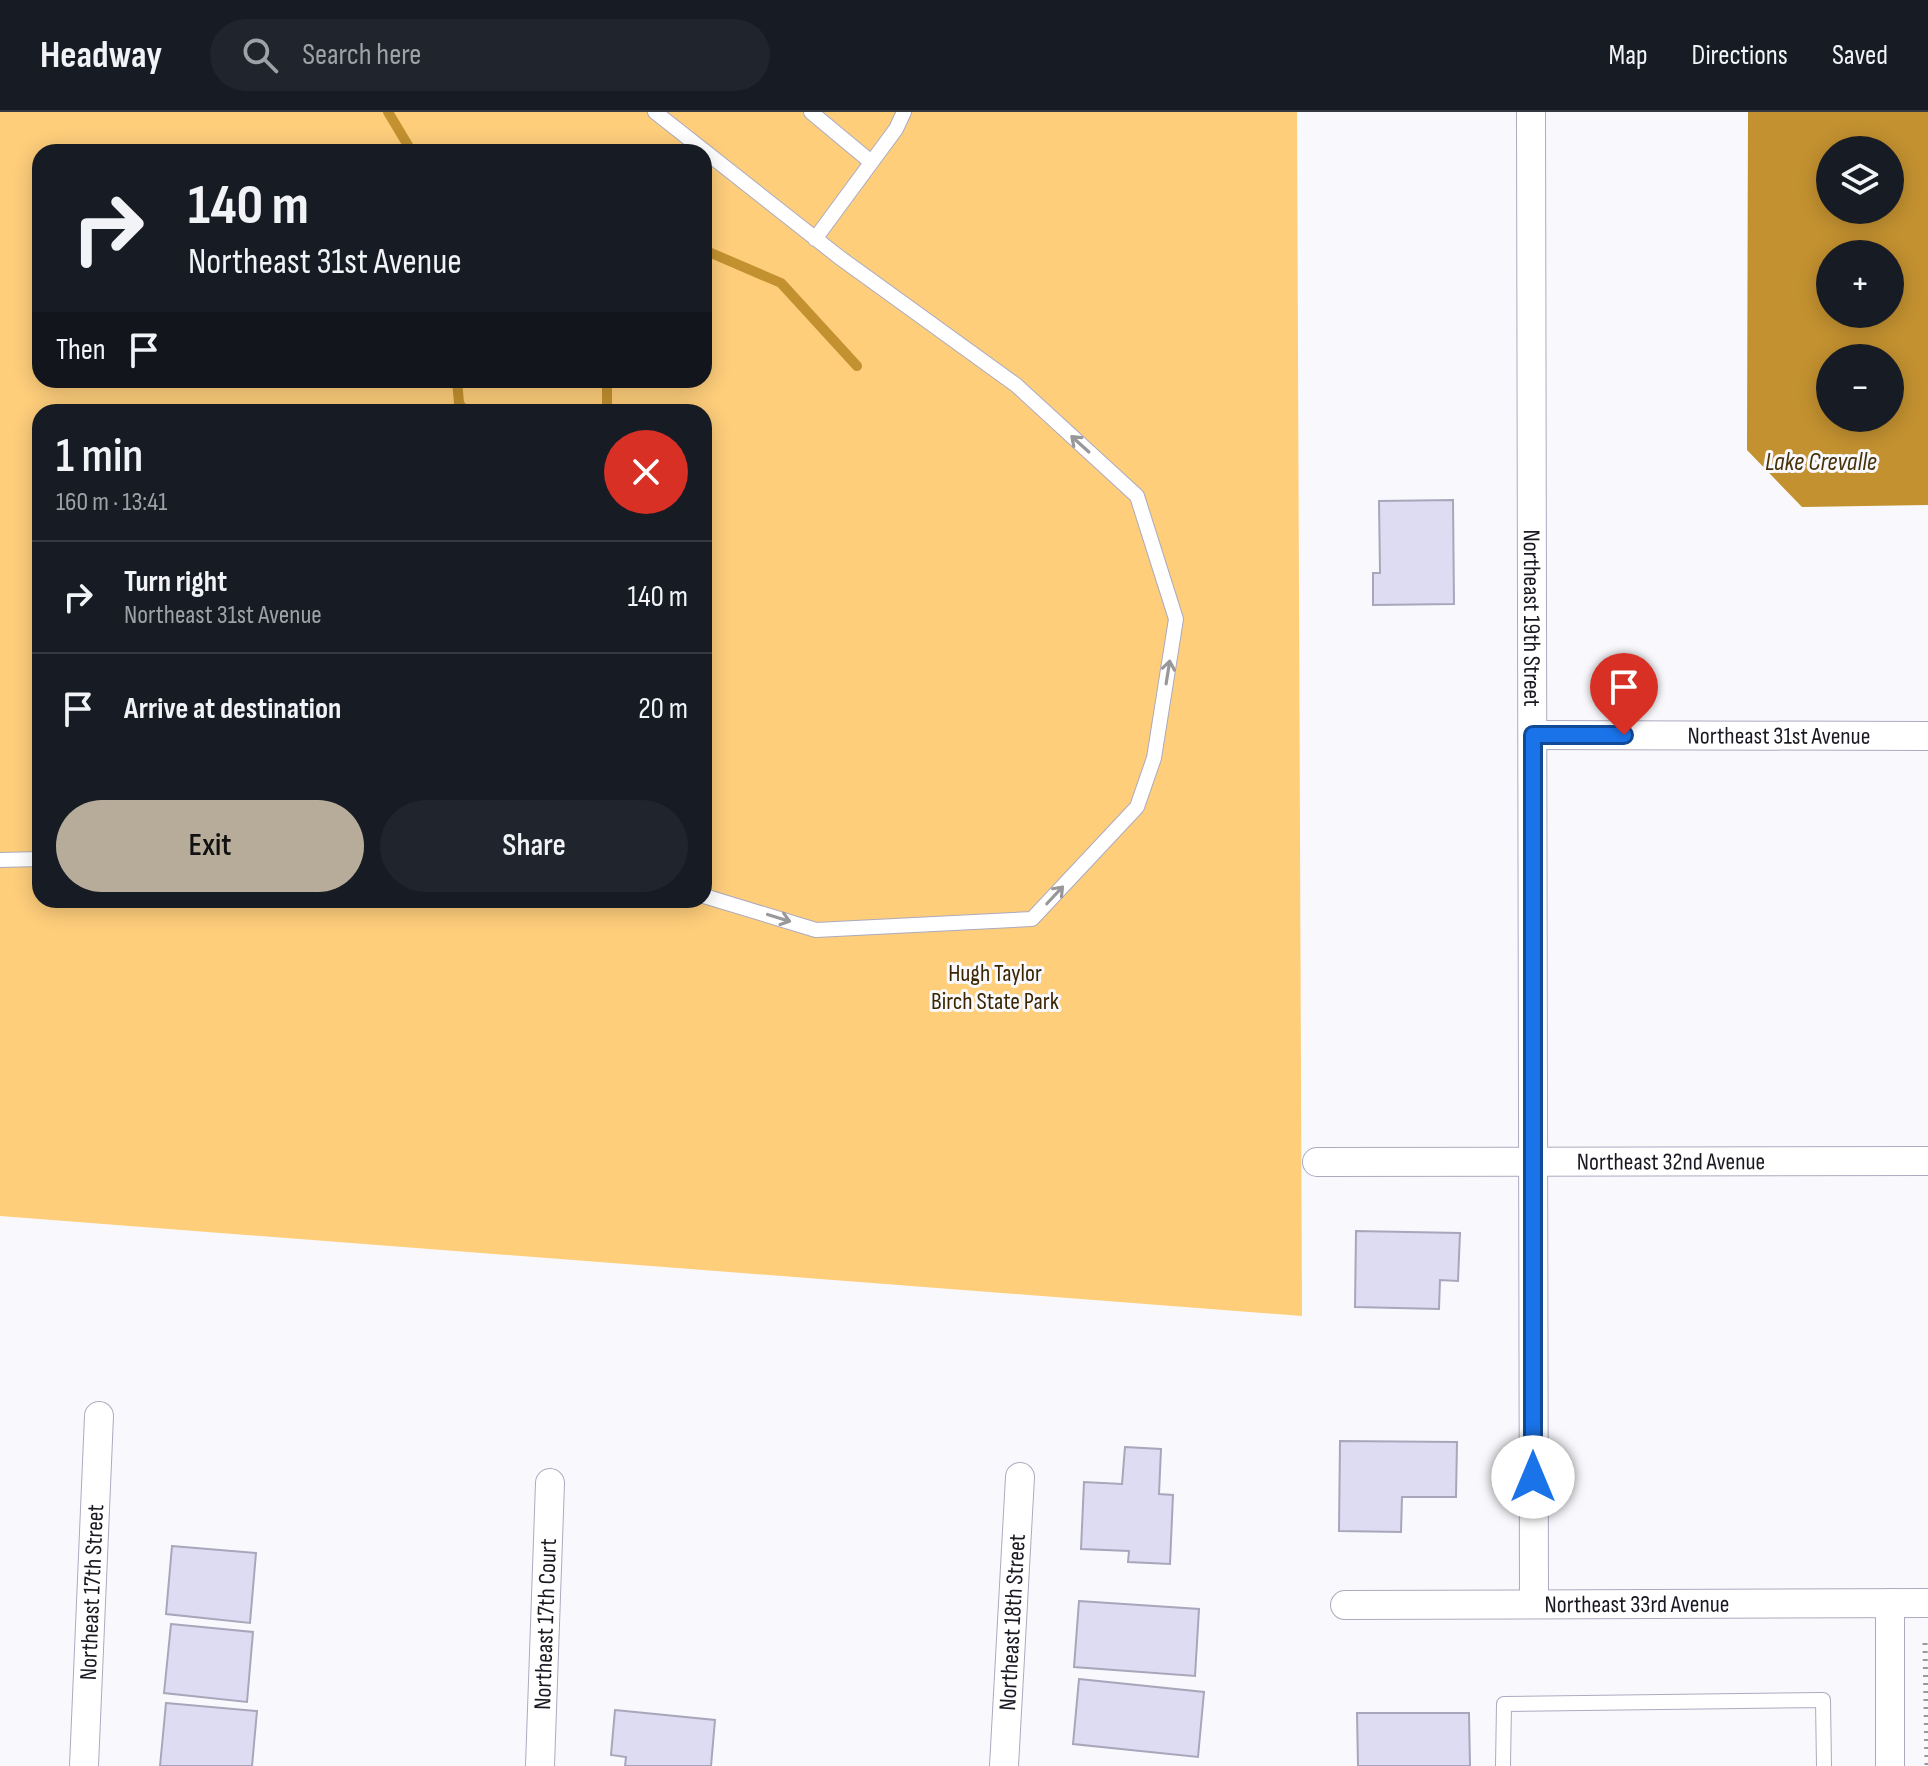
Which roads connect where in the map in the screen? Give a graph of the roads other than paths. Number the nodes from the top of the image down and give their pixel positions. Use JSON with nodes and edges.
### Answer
{"nodes":[{"id":1,"x":655,"y":112,"type":"edge"},
{"id":2,"x":811,"y":112,"type":"edge"},
{"id":3,"x":904,"y":112,"type":"edge"},
{"id":4,"x":1531,"y":112,"type":"edge"},
{"id":5,"x":695,"y":144,"type":"edge"},
{"id":6,"x":712,"y":157,"type":"edge"},
{"id":7,"x":871,"y":162,"type":"junction"},
{"id":8,"x":815,"y":239,"type":"junction"},
{"id":9,"x":1533,"y":735,"type":"junction"},
{"id":10,"x":1928,"y":736,"type":"edge"},
{"id":11,"x":32,"y":859,"type":"edge"},
{"id":12,"x":0,"y":860,"type":"edge"},
{"id":13,"x":712,"y":898,"type":"edge"},
{"id":14,"x":1533,"y":1161,"type":"junction"},
{"id":15,"x":1928,"y":1161,"type":"edge"},
{"id":16,"x":1317,"y":1162,"type":"dead end"},
{"id":17,"x":99,"y":1416,"type":"dead end"},
{"id":18,"x":1020,"y":1477,"type":"dead end"},
{"id":19,"x":550,"y":1483,"type":"dead end"},
{"id":20,"x":1890,"y":1603,"type":"junction"},
{"id":21,"x":1928,"y":1603,"type":"edge"},
{"id":22,"x":1534,"y":1604,"type":"junction"},
{"id":23,"x":1345,"y":1605,"type":"dead end"},
{"id":24,"x":84,"y":1766,"type":"edge"},
{"id":25,"x":540,"y":1766,"type":"edge"},
{"id":26,"x":1004,"y":1766,"type":"edge"},
{"id":27,"x":1503,"y":1766,"type":"edge"},
{"id":28,"x":1824,"y":1766,"type":"edge"},
{"id":29,"x":1890,"y":1766,"type":"edge"}],
"edges":[{"from":1,"to":5,"type":"lane"},
{"from":2,"to":7,"type":"lane"},
{"from":3,"to":7,"type":"lane"},
{"from":4,"to":9,"type":"street","name":"Northeast 19th Street"},
{"from":6,"to":8,"type":"lane"},
{"from":7,"to":8,"type":"lane"},
{"from":13,"to":8,"type":"lane","one_way":true},
{"from":9,"to":10,"type":"street","name":"Northeast 31st Avenue"},
{"from":9,"to":14,"type":"street","name":"Northeast 19th Street"},
{"from":11,"to":12,"type":"lane"},
{"from":14,"to":15,"type":"street","name":"Northeast 32nd Avenue"},
{"from":14,"to":16,"type":"street","name":"Northeast 32nd Avenue"},
{"from":14,"to":22,"type":"street","name":"Northeast 19th Street"},
{"from":17,"to":24,"type":"street","name":"Northeast 17th Street"},
{"from":18,"to":26,"type":"street","name":"Northeast 18th Street"},
{"from":19,"to":25,"type":"street","name":"Northeast 17th Court"},
{"from":20,"to":21,"type":"street","name":"Northeast 33rd Avenue"},
{"from":20,"to":22,"type":"street","name":"Northeast 33rd Avenue"},
{"from":20,"to":29,"type":"street"},
{"from":22,"to":23,"type":"street","name":"Northeast 33rd Avenue"},
{"from":27,"to":28,"type":"lane"}]}
